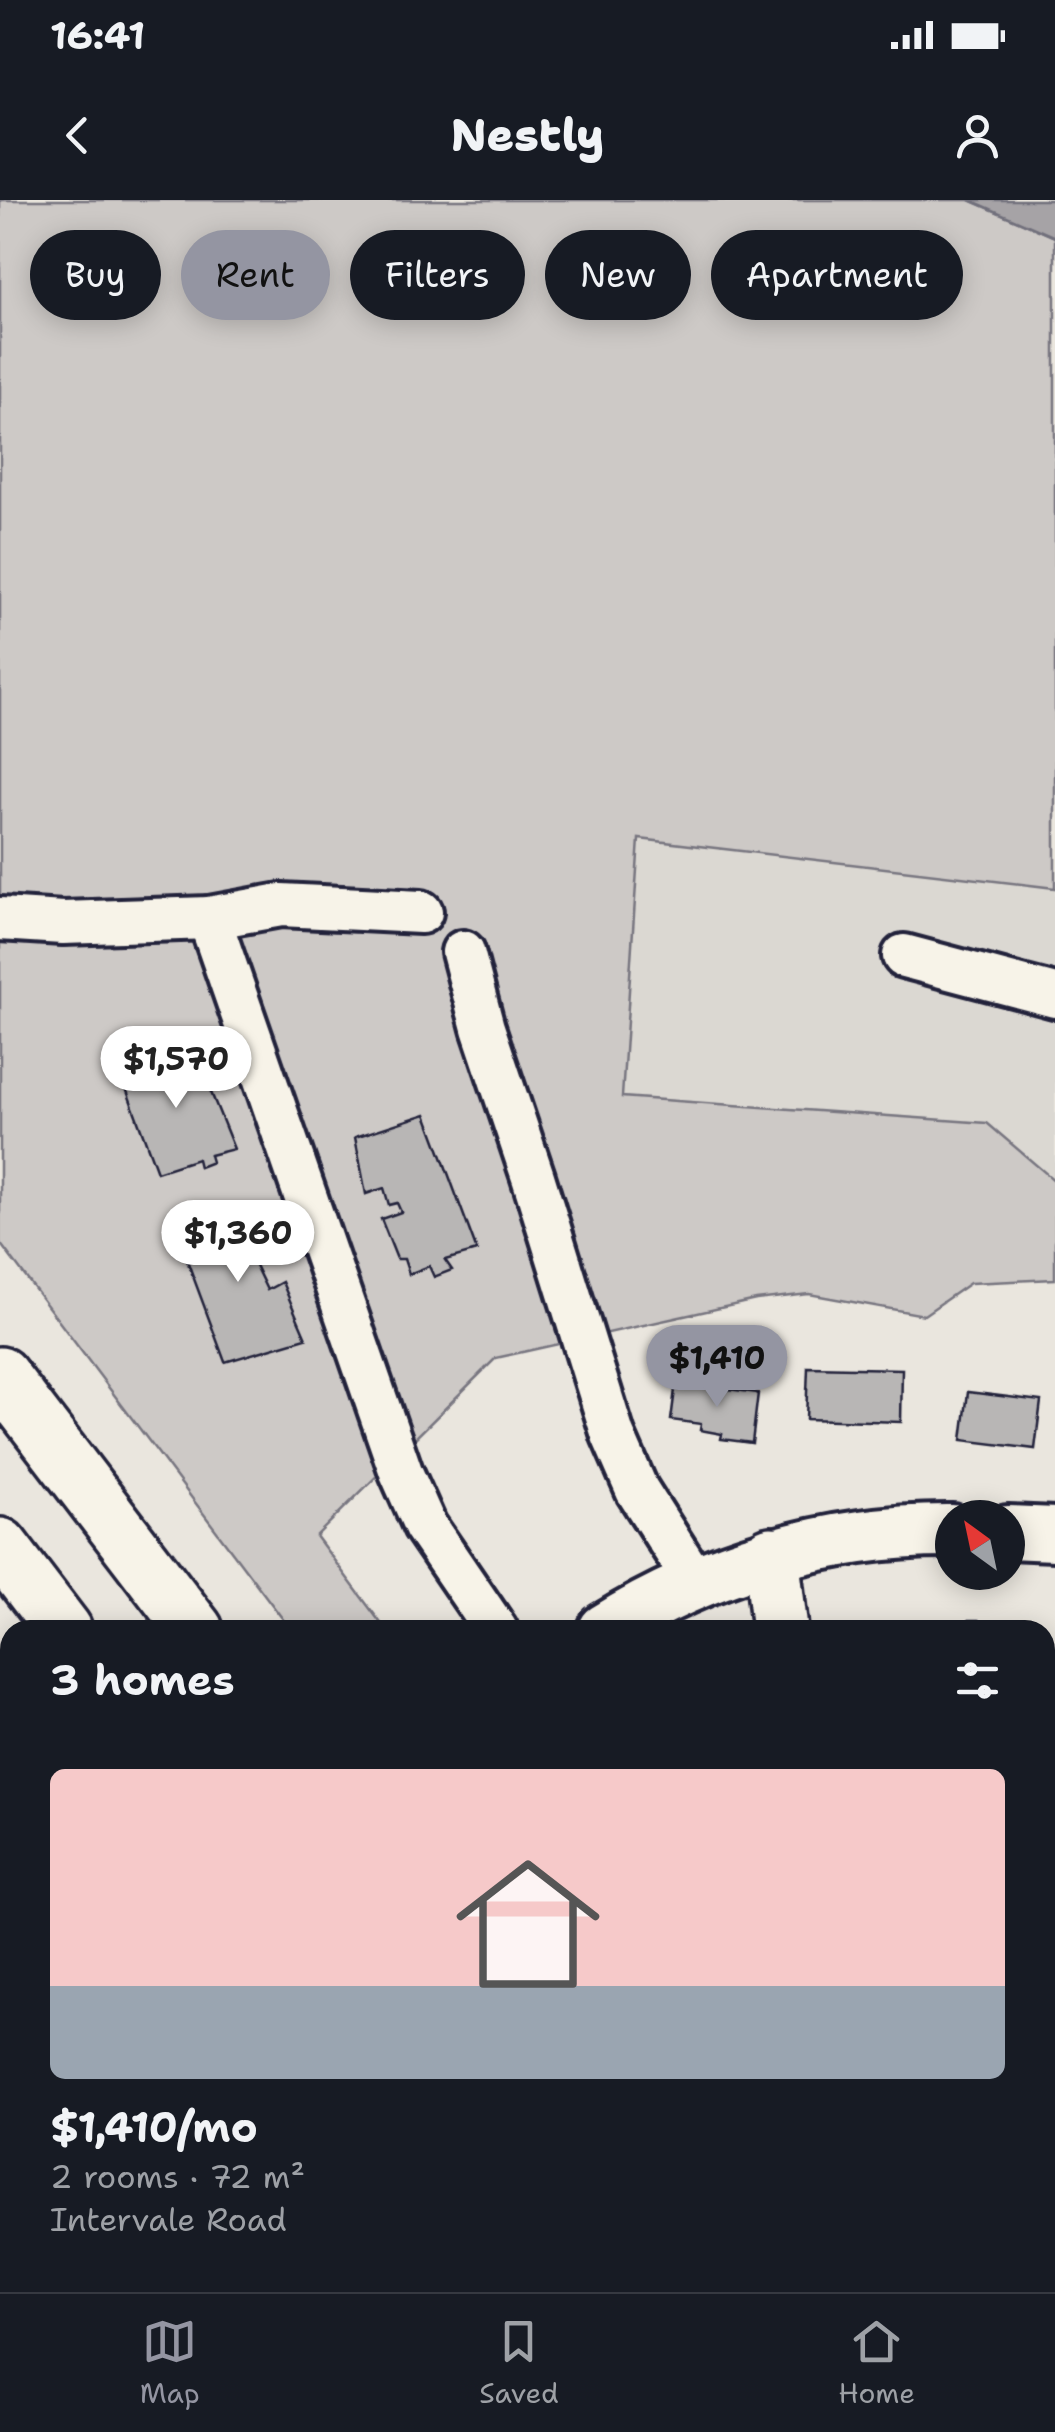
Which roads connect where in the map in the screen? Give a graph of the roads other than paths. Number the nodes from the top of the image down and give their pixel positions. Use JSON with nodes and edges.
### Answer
{"nodes":[{"id":1,"x":420,"y":912,"type":"dead end"},
{"id":2,"x":209,"y":918,"type":"junction"},
{"id":3,"x":0,"y":919,"type":"edge"},
{"id":4,"x":464,"y":952,"type":"dead end"},
{"id":5,"x":904,"y":956,"type":"dead end"},
{"id":6,"x":1055,"y":996,"type":"edge"},
{"id":7,"x":0,"y":1375,"type":"edge"},
{"id":8,"x":935,"y":1532,"type":"edge"},
{"id":9,"x":1025,"y":1533,"type":"edge"},
{"id":10,"x":1055,"y":1534,"type":"edge"},
{"id":11,"x":0,"y":1546,"type":"edge"},
{"id":12,"x":771,"y":1556,"type":"junction"},
{"id":13,"x":696,"y":1583,"type":"junction"},
{"id":14,"x":56,"y":1620,"type":"edge"},
{"id":15,"x":187,"y":1620,"type":"edge"},
{"id":16,"x":489,"y":1620,"type":"edge"},
{"id":17,"x":624,"y":1620,"type":"edge"},
{"id":18,"x":779,"y":1620,"type":"edge"}],
"edges":[{"from":1,"to":2,"type":"street"},
{"from":2,"to":3,"type":"street"},
{"from":2,"to":16,"type":"street"},
{"from":4,"to":13,"type":"street"},
{"from":5,"to":6,"type":"street"},
{"from":7,"to":15,"type":"highway"},
{"from":8,"to":12,"type":"main road"},
{"from":9,"to":10,"type":"main road"},
{"from":11,"to":14,"type":"highway"},
{"from":12,"to":13,"type":"main road"},
{"from":12,"to":18,"type":"highway"},
{"from":13,"to":17,"type":"main road"}]}
